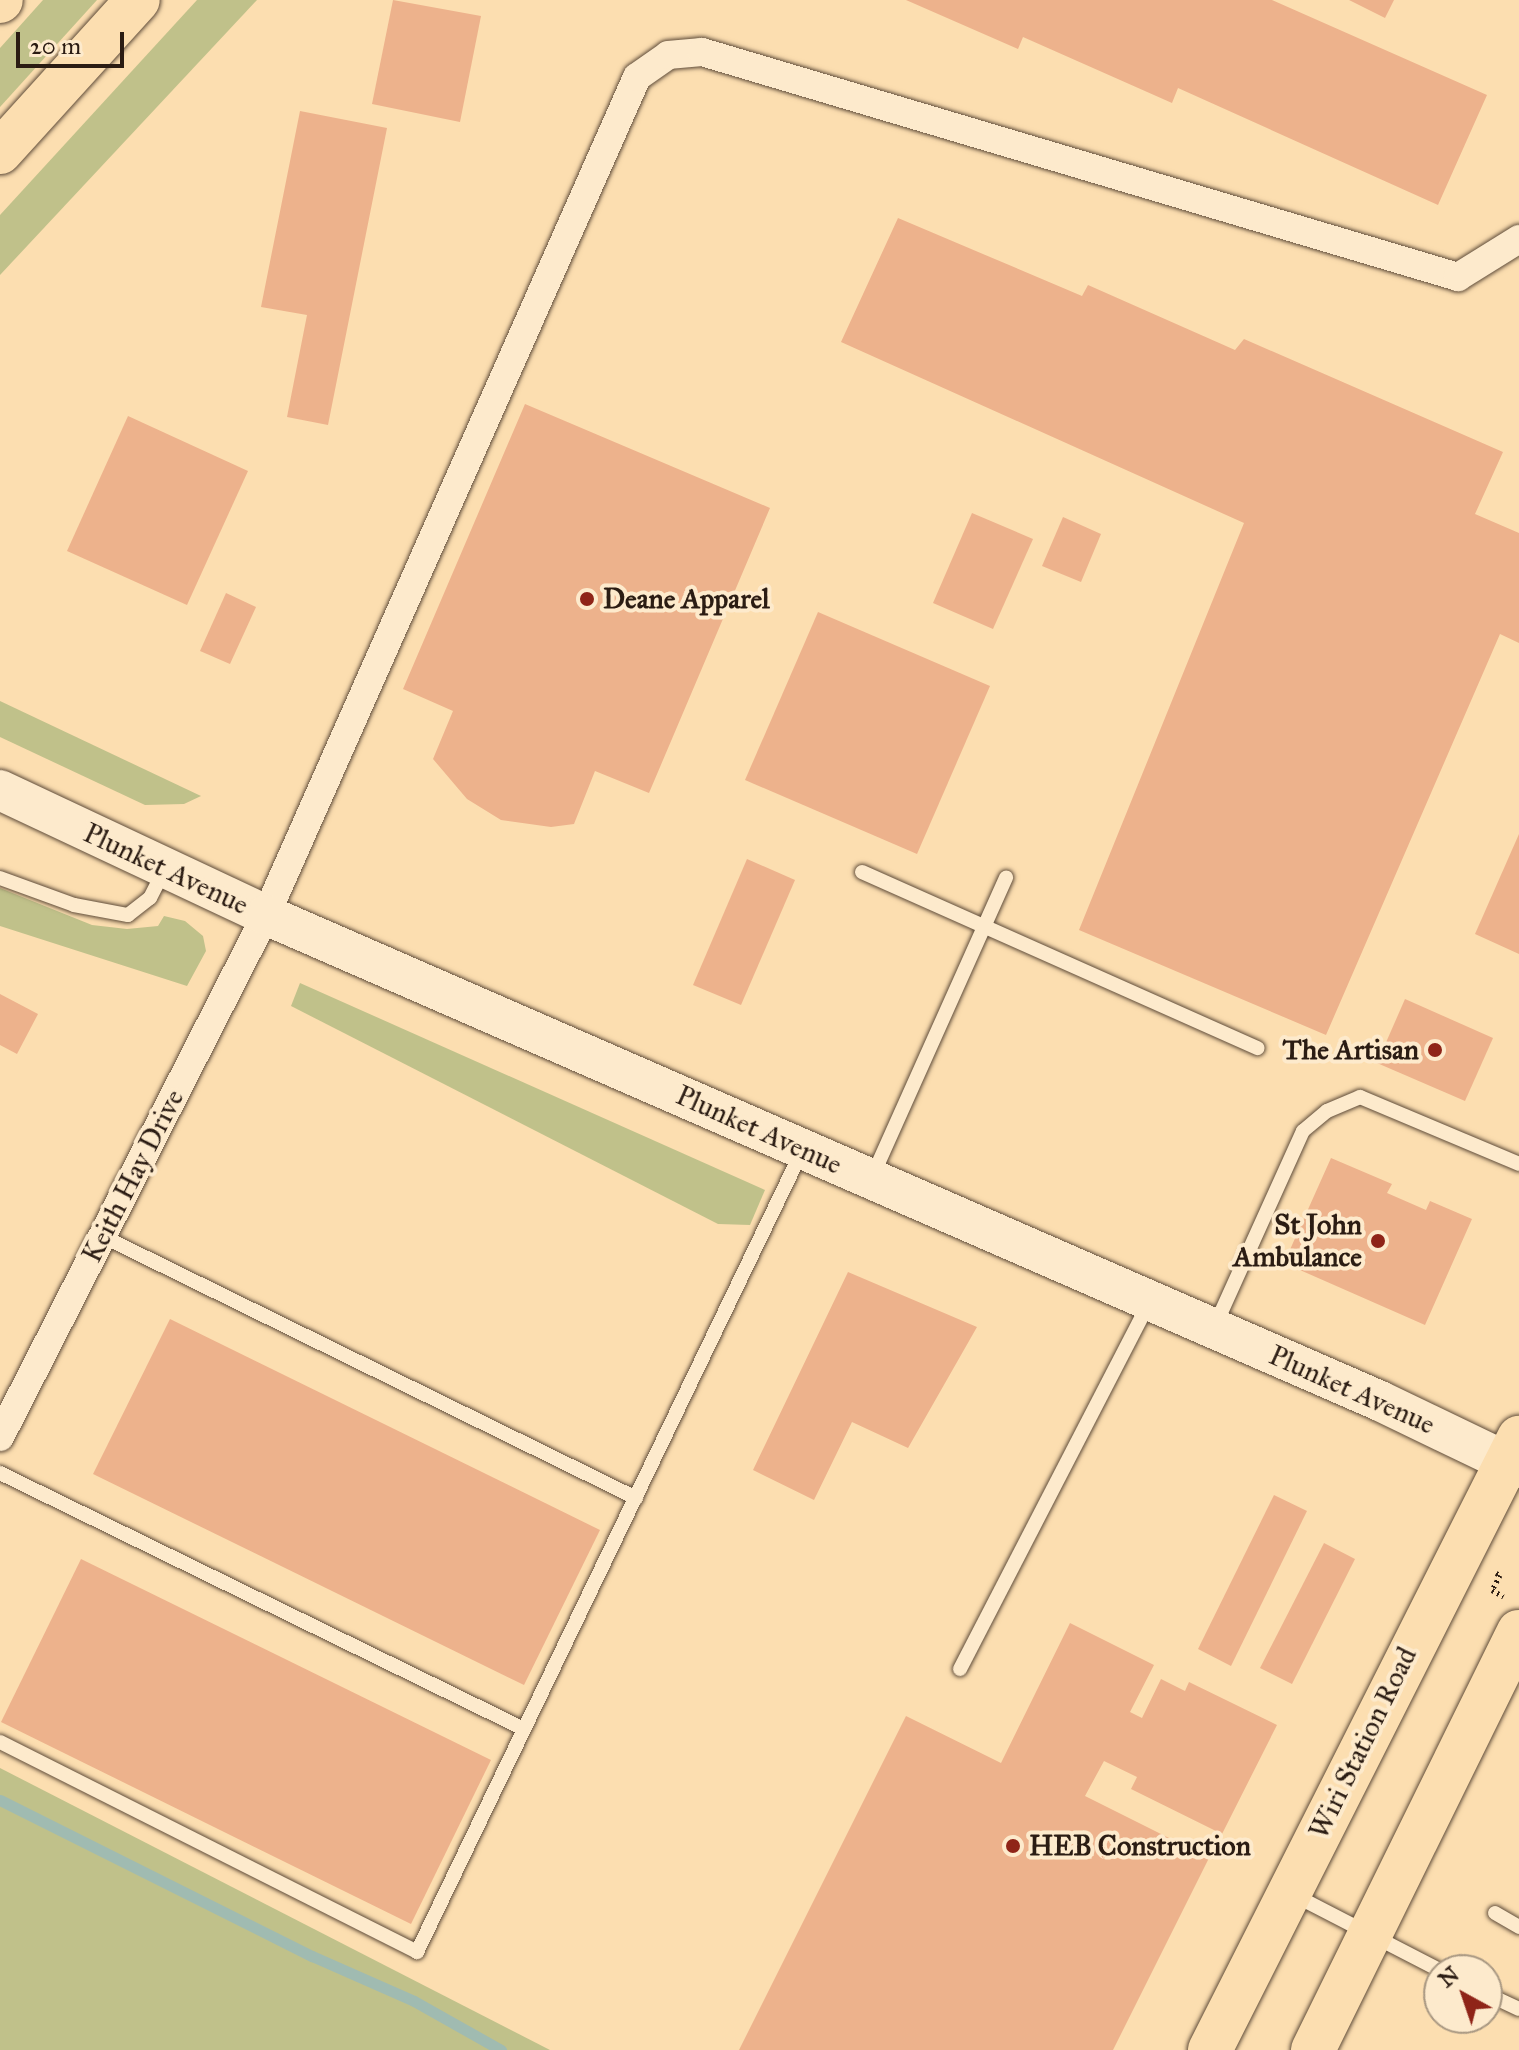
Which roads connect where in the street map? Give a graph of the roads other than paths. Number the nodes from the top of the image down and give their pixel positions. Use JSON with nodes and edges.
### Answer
{"nodes":[{"id":1,"x":138,"y":0,"type":"edge"},
{"id":2,"x":0,"y":152,"type":"edge"},
{"id":3,"x":1519,"y":239,"type":"edge"},
{"id":4,"x":0,"y":790,"type":"edge"},
{"id":5,"x":165,"y":870,"type":"junction"},
{"id":6,"x":862,"y":872,"type":"dead end"},
{"id":7,"x":1006,"y":877,"type":"dead end"},
{"id":8,"x":0,"y":878,"type":"edge"},
{"id":9,"x":266,"y":915,"type":"junction"},
{"id":10,"x":984,"y":927,"type":"junction"},
{"id":11,"x":1258,"y":1048,"type":"dead end"},
{"id":12,"x":803,"y":1149,"type":"junction"},
{"id":13,"x":1519,"y":1164,"type":"edge"},
{"id":14,"x":871,"y":1179,"type":"junction"},
{"id":15,"x":102,"y":1236,"type":"junction"},
{"id":16,"x":1150,"y":1300,"type":"junction"},
{"id":17,"x":1214,"y":1328,"type":"junction"},
{"id":18,"x":0,"y":1437,"type":"edge"},
{"id":19,"x":1515,"y":1456,"type":"edge"},
{"id":20,"x":0,"y":1473,"type":"edge"},
{"id":21,"x":636,"y":1498,"type":"junction"},
{"id":22,"x":1519,"y":1632,"type":"edge"},
{"id":23,"x":960,"y":1669,"type":"dead end"},
{"id":24,"x":524,"y":1729,"type":"junction"},
{"id":25,"x":0,"y":1742,"type":"edge"},
{"id":26,"x":1289,"y":1892,"type":"junction"},
{"id":27,"x":1495,"y":1913,"type":"dead end"},
{"id":28,"x":1519,"y":1927,"type":"edge"},
{"id":29,"x":1369,"y":1935,"type":"junction"},
{"id":30,"x":1423,"y":1962,"type":"edge"},
{"id":31,"x":1210,"y":2050,"type":"edge"},
{"id":32,"x":1313,"y":2050,"type":"edge"}],
"edges":[{"from":1,"to":2,"type":"main road"},
{"from":3,"to":9,"type":"street","name":"Keith Hay Drive"},
{"from":4,"to":5,"type":"main road","name":"Plunket Avenue"},
{"from":5,"to":8,"type":"lane"},
{"from":5,"to":9,"type":"main road","name":"Plunket Avenue"},
{"from":6,"to":10,"type":"lane"},
{"from":7,"to":10,"type":"lane"},
{"from":9,"to":12,"type":"main road","name":"Plunket Avenue"},
{"from":9,"to":15,"type":"street","name":"Keith Hay Drive"},
{"from":10,"to":11,"type":"lane"},
{"from":10,"to":14,"type":"lane"},
{"from":12,"to":14,"type":"main road","name":"Plunket Avenue"},
{"from":12,"to":21,"type":"lane"},
{"from":13,"to":17,"type":"lane"},
{"from":14,"to":16,"type":"main road","name":"Plunket Avenue"},
{"from":15,"to":18,"type":"street","name":"Keith Hay Drive"},
{"from":15,"to":21,"type":"lane"},
{"from":16,"to":17,"type":"main road","name":"Plunket Avenue"},
{"from":16,"to":23,"type":"lane"},
{"from":17,"to":19,"type":"main road","name":"Plunket Avenue"},
{"from":19,"to":26,"type":"main road","name":"Wiri Station Road"},
{"from":20,"to":24,"type":"lane"},
{"from":21,"to":24,"type":"lane"},
{"from":22,"to":29,"type":"main road"},
{"from":24,"to":25,"type":"lane"},
{"from":26,"to":29,"type":"lane"},
{"from":26,"to":31,"type":"main road","name":"Wiri Station Road"},
{"from":27,"to":28,"type":"lane"},
{"from":29,"to":30,"type":"lane"},
{"from":29,"to":32,"type":"main road"}]}
